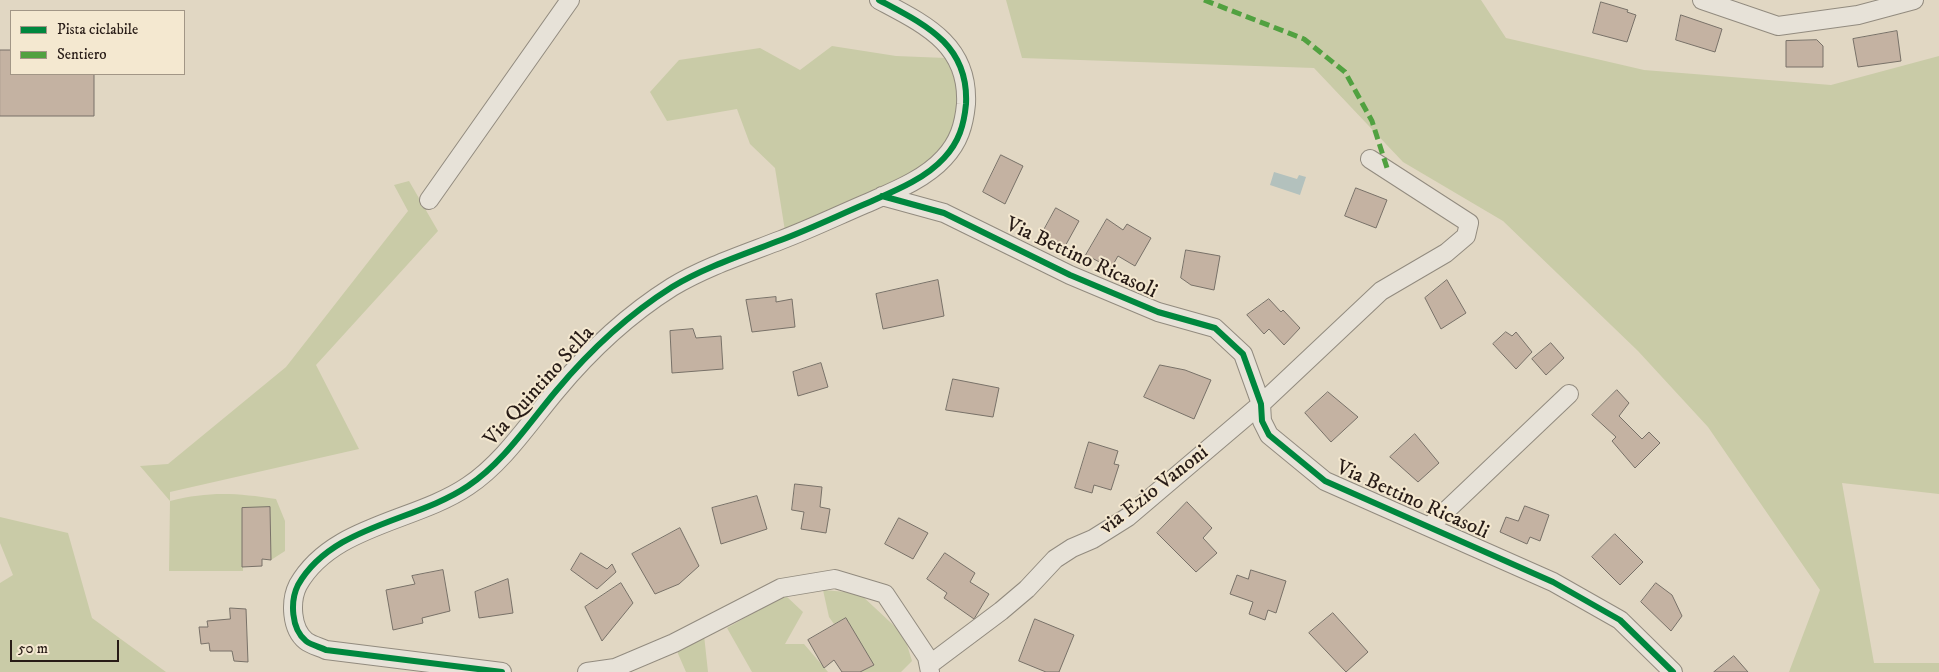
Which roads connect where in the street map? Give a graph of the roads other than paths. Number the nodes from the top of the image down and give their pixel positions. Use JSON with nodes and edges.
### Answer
{"nodes":[{"id":1,"x":570,"y":0,"type":"edge"},
{"id":2,"x":879,"y":0,"type":"edge"},
{"id":3,"x":1702,"y":0,"type":"edge"},
{"id":4,"x":1914,"y":0,"type":"edge"},
{"id":5,"x":1370,"y":159,"type":"dead end"},
{"id":6,"x":882,"y":196,"type":"junction"},
{"id":7,"x":428,"y":200,"type":"dead end"},
{"id":8,"x":1568,"y":394,"type":"dead end"},
{"id":9,"x":1260,"y":404,"type":"junction"},
{"id":10,"x":1429,"y":527,"type":"junction"},
{"id":11,"x":929,"y":669,"type":"edge"},
{"id":12,"x":502,"y":672,"type":"edge"},
{"id":13,"x":587,"y":672,"type":"edge"},
{"id":14,"x":1673,"y":672,"type":"edge"}],
"edges":[{"from":1,"to":7,"type":"street"},
{"from":2,"to":6,"type":"street","name":"Via Quintino Sella"},
{"from":3,"to":4,"type":"street"},
{"from":5,"to":9,"type":"street","name":"via Ezio Vanoni"},
{"from":6,"to":9,"type":"street","name":"Via Bettino Ricasoli"},
{"from":6,"to":12,"type":"street","name":"Via Quintino Sella"},
{"from":8,"to":10,"type":"street"},
{"from":9,"to":10,"type":"street","name":"Via Bettino Ricasoli"},
{"from":9,"to":11,"type":"street","name":"via Ezio Vanoni"},
{"from":10,"to":14,"type":"street","name":"Via Bettino Ricasoli"},
{"from":11,"to":13,"type":"street"}]}
